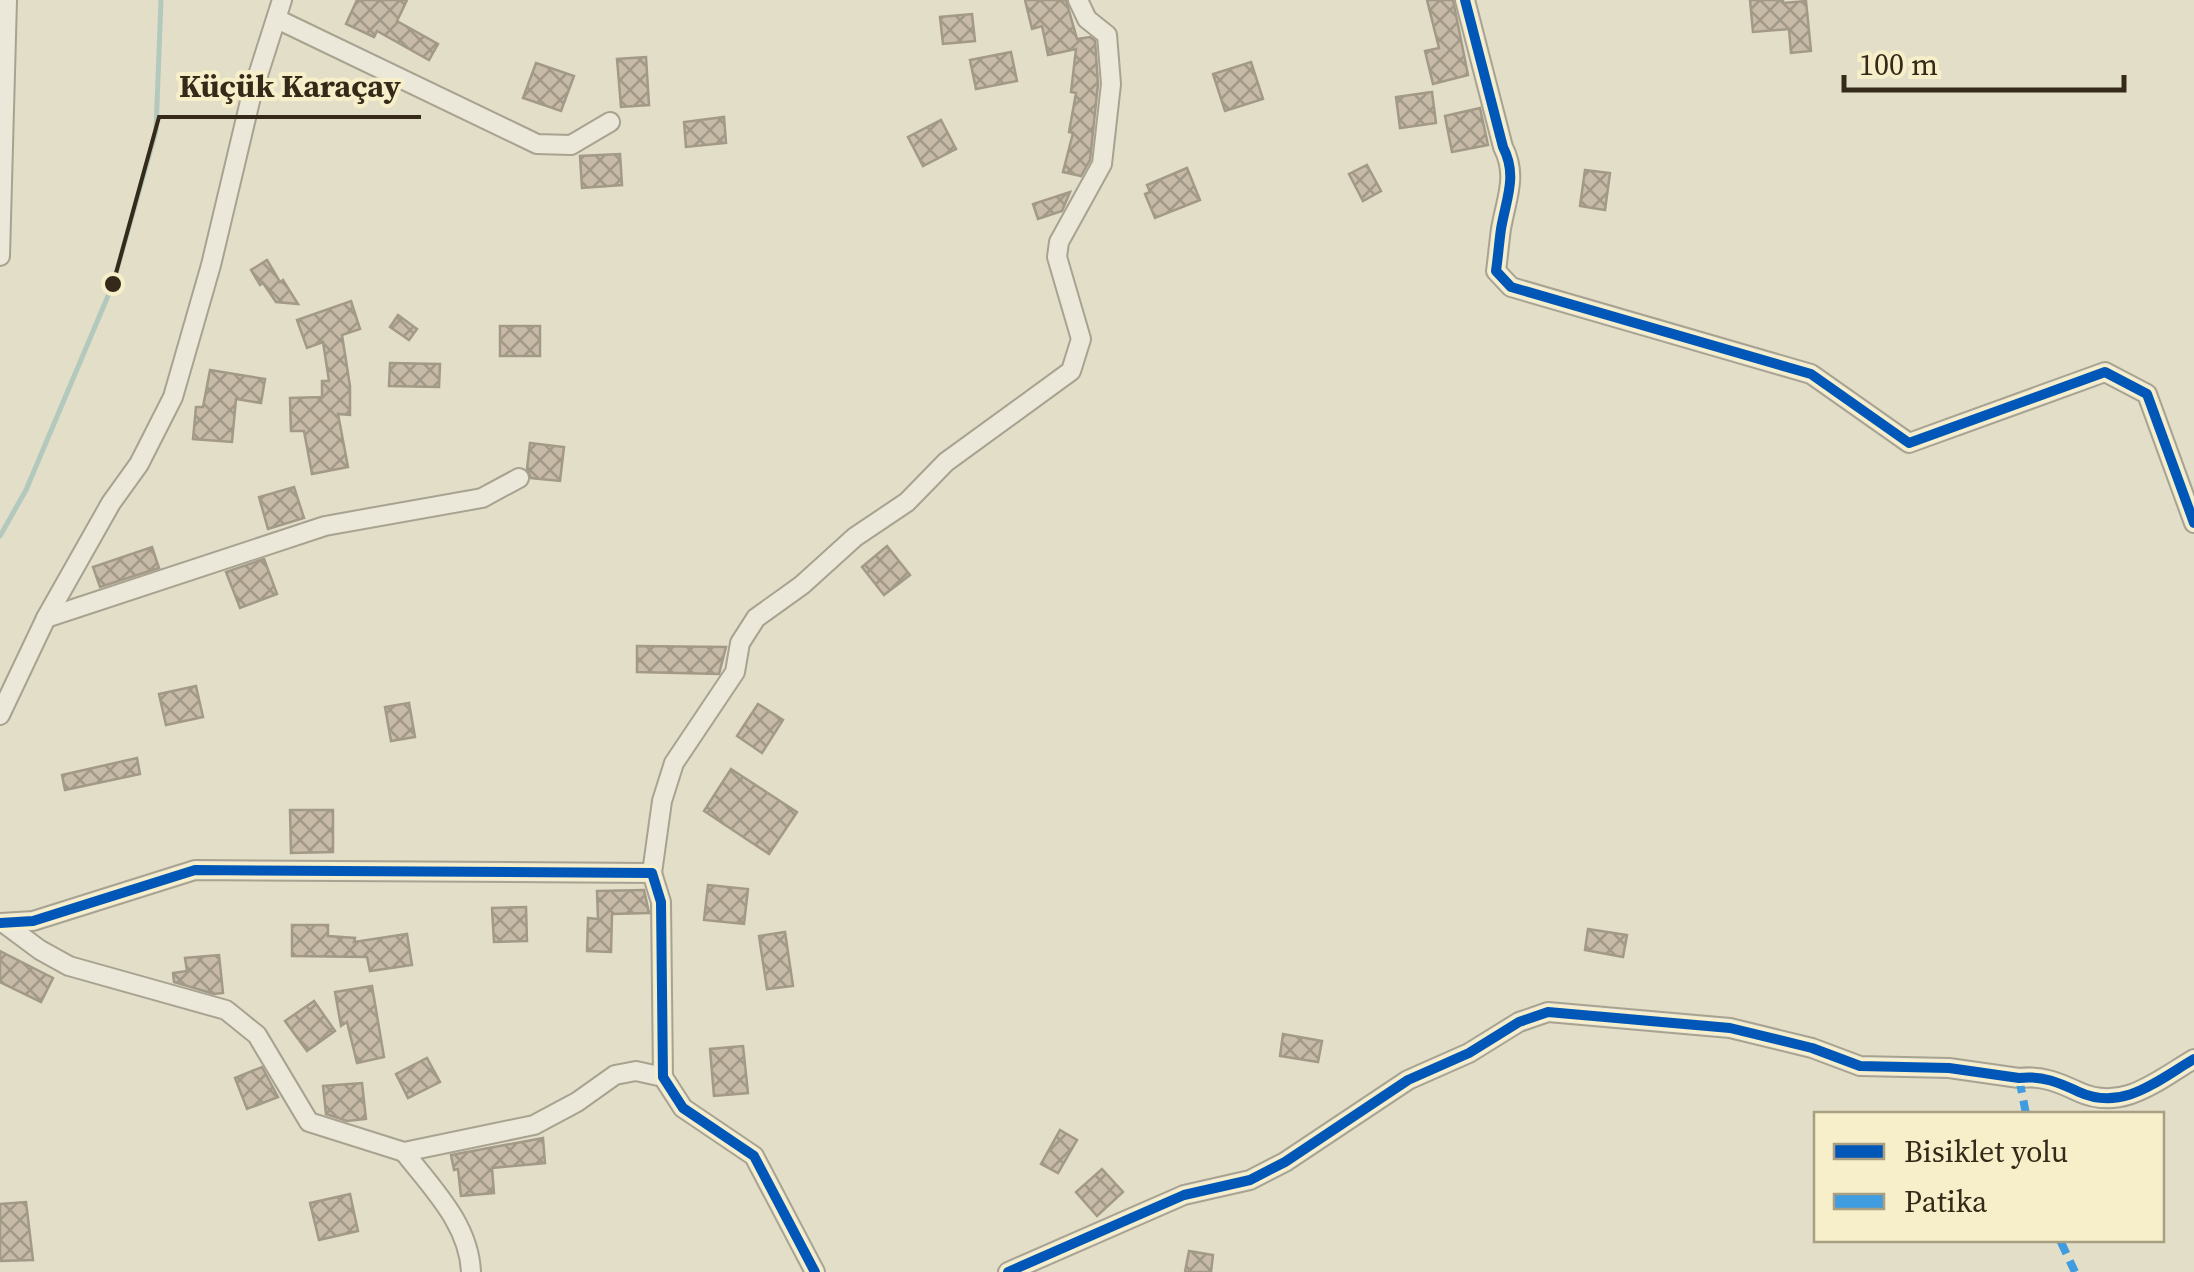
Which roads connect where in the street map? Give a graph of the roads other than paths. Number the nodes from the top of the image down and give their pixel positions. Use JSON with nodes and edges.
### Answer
{"nodes":[{"id":1,"x":6,"y":0,"type":"edge"},
{"id":2,"x":282,"y":0,"type":"edge"},
{"id":3,"x":1078,"y":0,"type":"edge"},
{"id":4,"x":1465,"y":0,"type":"edge"},
{"id":5,"x":277,"y":20,"type":"junction"},
{"id":6,"x":4,"y":21,"type":"edge"},
{"id":7,"x":610,"y":122,"type":"dead end"},
{"id":8,"x":0,"y":256,"type":"edge"},
{"id":9,"x":519,"y":478,"type":"dead end"},
{"id":10,"x":2194,"y":523,"type":"edge"},
{"id":11,"x":46,"y":618,"type":"junction"},
{"id":12,"x":0,"y":715,"type":"edge"},
{"id":13,"x":652,"y":874,"type":"junction"},
{"id":14,"x":2,"y":924,"type":"edge"},
{"id":15,"x":2194,"y":1058,"type":"edge"},
{"id":16,"x":662,"y":1076,"type":"junction"},
{"id":17,"x":404,"y":1152,"type":"junction"},
{"id":18,"x":470,"y":1272,"type":"edge"},
{"id":19,"x":815,"y":1272,"type":"edge"},
{"id":20,"x":1008,"y":1272,"type":"edge"}],
"edges":[{"from":1,"to":6,"type":"street"},
{"from":2,"to":5,"type":"street"},
{"from":3,"to":13,"type":"street"},
{"from":4,"to":10,"type":"street"},
{"from":5,"to":7,"type":"street"},
{"from":5,"to":11,"type":"street"},
{"from":6,"to":8,"type":"street"},
{"from":9,"to":11,"type":"street"},
{"from":11,"to":12,"type":"street"},
{"from":13,"to":14,"type":"street"},
{"from":13,"to":16,"type":"street"},
{"from":14,"to":17,"type":"street"},
{"from":15,"to":20,"type":"street"},
{"from":16,"to":17,"type":"street"},
{"from":16,"to":19,"type":"street"},
{"from":17,"to":18,"type":"street"}]}
